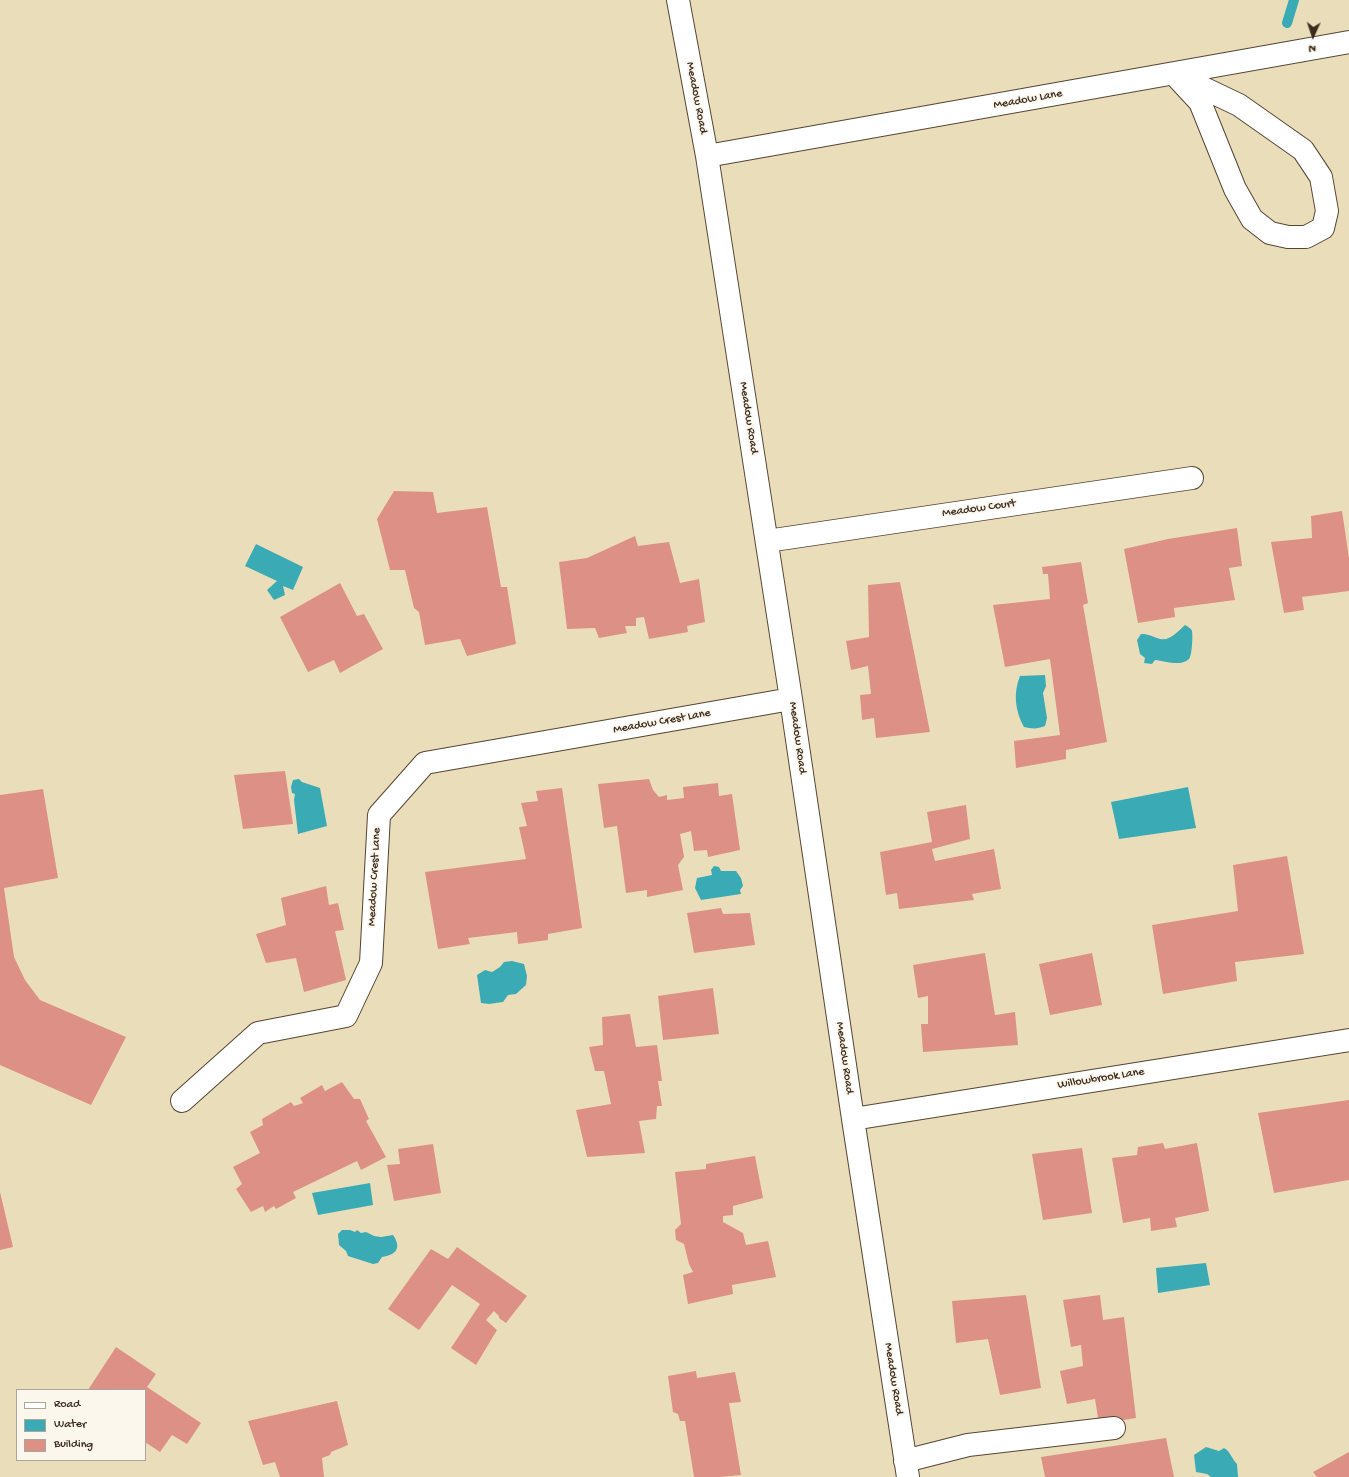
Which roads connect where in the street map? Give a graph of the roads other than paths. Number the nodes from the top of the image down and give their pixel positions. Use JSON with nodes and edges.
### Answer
{"nodes":[{"id":1,"x":678,"y":0,"type":"edge"},
{"id":2,"x":1349,"y":42,"type":"edge"},
{"id":3,"x":1174,"y":74,"type":"junction"},
{"id":4,"x":707,"y":156,"type":"junction"},
{"id":5,"x":1192,"y":478,"type":"dead end"},
{"id":6,"x":766,"y":541,"type":"junction"},
{"id":7,"x":791,"y":699,"type":"junction"},
{"id":8,"x":1349,"y":1040,"type":"edge"},
{"id":9,"x":182,"y":1101,"type":"dead end"},
{"id":10,"x":852,"y":1119,"type":"junction"},
{"id":11,"x":1114,"y":1428,"type":"dead end"},
{"id":12,"x":907,"y":1469,"type":"edge"}],
"edges":[{"from":1,"to":4,"type":"street","name":"Meadow Road"},
{"from":2,"to":3,"type":"street","name":"Meadow Lane"},
{"from":3,"to":3,"type":"street"},
{"from":3,"to":4,"type":"street","name":"Meadow Lane"},
{"from":4,"to":6,"type":"street","name":"Meadow Road"},
{"from":5,"to":6,"type":"street","name":"Meadow Court"},
{"from":6,"to":7,"type":"street","name":"Meadow Road"},
{"from":7,"to":9,"type":"street","name":"Meadow Crest Lane"},
{"from":7,"to":10,"type":"street","name":"Meadow Road"},
{"from":8,"to":10,"type":"street","name":"Willowbrook Lane"},
{"from":10,"to":12,"type":"street","name":"Meadow Road"},
{"from":11,"to":12,"type":"street"}]}
